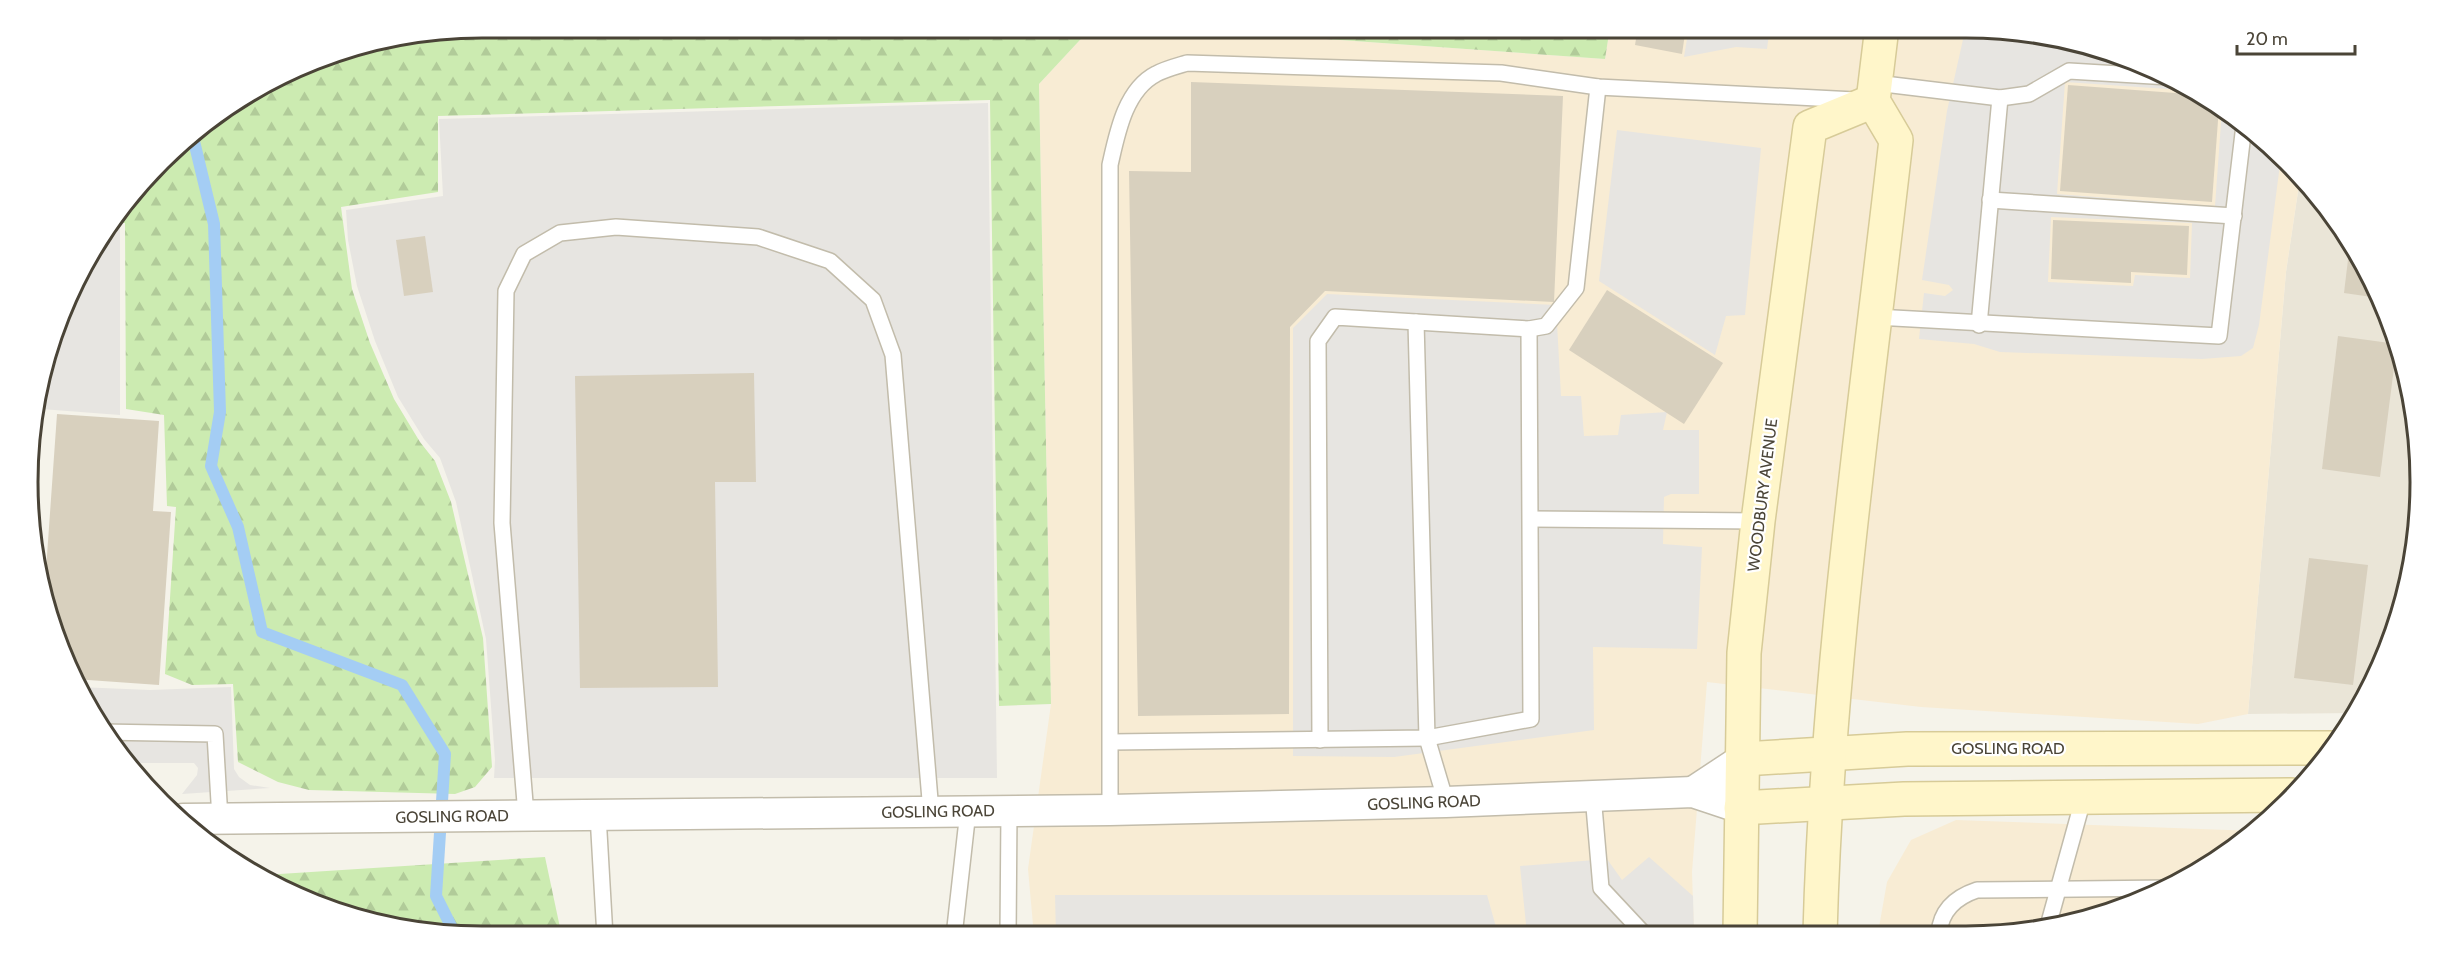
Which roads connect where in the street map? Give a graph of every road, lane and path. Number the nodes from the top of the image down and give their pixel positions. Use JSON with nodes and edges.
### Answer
{"nodes":[{"id":1,"x":1881,"y":38,"type":"edge"},
{"id":2,"x":2145,"y":76,"type":"edge"},
{"id":3,"x":1598,"y":87,"type":"junction"},
{"id":4,"x":1874,"y":92,"type":"junction"},
{"id":5,"x":2000,"y":98,"type":"junction"},
{"id":6,"x":2243,"y":135,"type":"edge"},
{"id":7,"x":1990,"y":200,"type":"junction"},
{"id":8,"x":2234,"y":216,"type":"junction"},
{"id":9,"x":1876,"y":317,"type":"junction"},
{"id":10,"x":1416,"y":321,"type":"junction"},
{"id":11,"x":1979,"y":325,"type":"junction"},
{"id":12,"x":1529,"y":329,"type":"junction"},
{"id":13,"x":1532,"y":519,"type":"junction"},
{"id":14,"x":1758,"y":521,"type":"junction"},
{"id":15,"x":114,"y":732,"type":"edge"},
{"id":16,"x":1427,"y":738,"type":"junction"},
{"id":17,"x":1320,"y":740,"type":"junction"},
{"id":18,"x":1112,"y":742,"type":"junction"},
{"id":19,"x":2322,"y":748,"type":"edge"},
{"id":20,"x":1829,"y":754,"type":"junction"},
{"id":21,"x":1743,"y":759,"type":"junction"},
{"id":22,"x":1693,"y":792,"type":"junction"},
{"id":23,"x":1593,"y":795,"type":"junction"},
{"id":24,"x":2280,"y":795,"type":"edge"},
{"id":25,"x":2084,"y":796,"type":"junction"},
{"id":26,"x":1446,"y":801,"type":"junction"},
{"id":27,"x":1826,"y":803,"type":"junction"},
{"id":28,"x":1742,"y":808,"type":"junction"},
{"id":29,"x":1110,"y":810,"type":"junction"},
{"id":30,"x":968,"y":811,"type":"junction"},
{"id":31,"x":1009,"y":811,"type":"junction"},
{"id":32,"x":931,"y":812,"type":"junction"},
{"id":33,"x":526,"y":815,"type":"junction"},
{"id":34,"x":598,"y":815,"type":"junction"},
{"id":35,"x":192,"y":819,"type":"edge"},
{"id":36,"x":220,"y":819,"type":"junction"},
{"id":37,"x":2058,"y":888,"type":"junction"},
{"id":38,"x":2146,"y":888,"type":"edge"},
{"id":39,"x":2050,"y":918,"type":"edge"},
{"id":40,"x":604,"y":926,"type":"edge"},
{"id":41,"x":955,"y":926,"type":"edge"},
{"id":42,"x":1008,"y":926,"type":"edge"},
{"id":43,"x":1637,"y":926,"type":"edge"},
{"id":44,"x":1740,"y":926,"type":"edge"},
{"id":45,"x":1820,"y":926,"type":"edge"},
{"id":46,"x":1941,"y":926,"type":"edge"}],
"edges":[{"from":1,"to":4,"type":"main road"},
{"from":2,"to":5,"type":"lane"},
{"from":3,"to":4,"type":"lane"},
{"from":3,"to":12,"type":"lane"},
{"from":3,"to":18,"type":"lane"},
{"from":4,"to":5,"type":"lane"},
{"from":4,"to":9,"type":"main road"},
{"from":4,"to":14,"type":"main road","name":"WOODBURY AVENUE"},
{"from":5,"to":7,"type":"lane"},
{"from":6,"to":8,"type":"lane"},
{"from":7,"to":8,"type":"lane"},
{"from":7,"to":11,"type":"lane"},
{"from":8,"to":11,"type":"lane"},
{"from":9,"to":11,"type":"lane"},
{"from":9,"to":20,"type":"main road"},
{"from":10,"to":12,"type":"lane"},
{"from":10,"to":16,"type":"lane"},
{"from":10,"to":17,"type":"lane"},
{"from":12,"to":13,"type":"lane"},
{"from":13,"to":14,"type":"lane"},
{"from":13,"to":16,"type":"lane"},
{"from":14,"to":21,"type":"main road","name":"WOODBURY AVENUE"},
{"from":15,"to":36,"type":"lane"},
{"from":16,"to":17,"type":"lane"},
{"from":16,"to":26,"type":"lane"},
{"from":17,"to":18,"type":"lane"},
{"from":18,"to":29,"type":"lane"},
{"from":19,"to":20,"type":"main road","name":"GOSLING ROAD"},
{"from":20,"to":21,"type":"main road","name":"GOSLING ROAD"},
{"from":20,"to":27,"type":"main road"},
{"from":21,"to":22,"type":"street"},
{"from":21,"to":28,"type":"main road","name":"WOODBURY AVENUE"},
{"from":22,"to":23,"type":"street","name":"GOSLING ROAD"},
{"from":22,"to":28,"type":"street","name":"GOSLING ROAD"},
{"from":23,"to":26,"type":"street","name":"GOSLING ROAD"},
{"from":23,"to":43,"type":"lane"},
{"from":24,"to":25,"type":"main road","name":"GOSLING ROAD"},
{"from":25,"to":27,"type":"main road","name":"GOSLING ROAD"},
{"from":25,"to":37,"type":"lane"},
{"from":26,"to":29,"type":"street","name":"GOSLING ROAD"},
{"from":27,"to":28,"type":"main road","name":"GOSLING ROAD"},
{"from":27,"to":45,"type":"main road"},
{"from":28,"to":44,"type":"main road","name":"WOODBURY AVENUE"},
{"from":29,"to":31,"type":"street","name":"GOSLING ROAD"},
{"from":30,"to":31,"type":"street","name":"GOSLING ROAD"},
{"from":30,"to":32,"type":"street","name":"GOSLING ROAD"},
{"from":30,"to":41,"type":"lane"},
{"from":31,"to":42,"type":"lane"},
{"from":32,"to":33,"type":"lane"},
{"from":32,"to":34,"type":"street","name":"GOSLING ROAD"},
{"from":33,"to":34,"type":"street","name":"GOSLING ROAD"},
{"from":33,"to":36,"type":"street","name":"GOSLING ROAD"},
{"from":34,"to":40,"type":"lane"},
{"from":35,"to":36,"type":"street","name":"GOSLING ROAD"},
{"from":37,"to":38,"type":"lane"},
{"from":37,"to":39,"type":"lane"},
{"from":37,"to":46,"type":"lane"}]}
